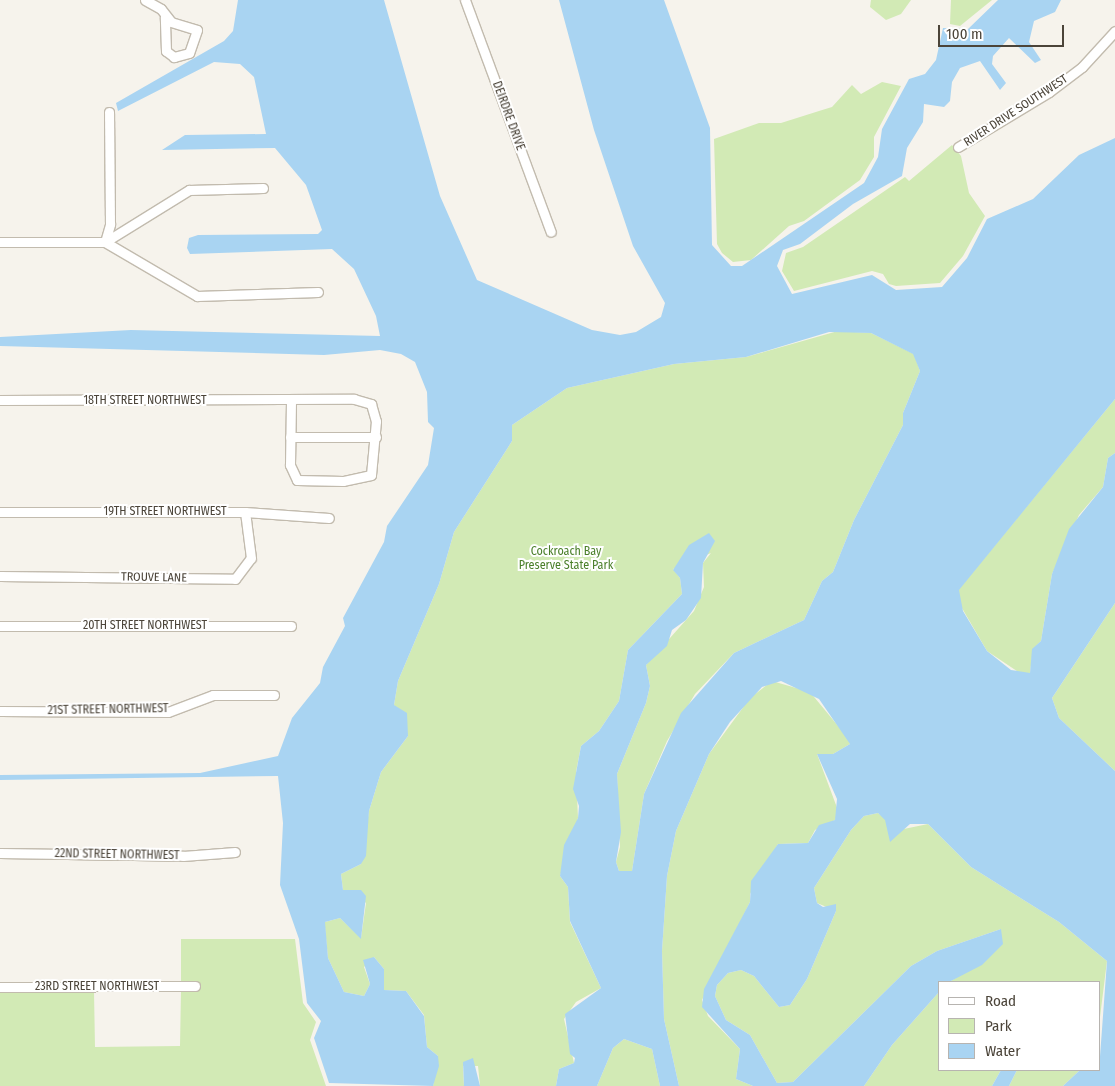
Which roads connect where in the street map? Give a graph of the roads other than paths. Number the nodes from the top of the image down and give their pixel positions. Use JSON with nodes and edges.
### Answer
{"nodes":[{"id":1,"x":145,"y":0,"type":"edge"},
{"id":2,"x":465,"y":0,"type":"edge"},
{"id":3,"x":165,"y":17,"type":"junction"},
{"id":4,"x":1115,"y":31,"type":"edge"},
{"id":5,"x":109,"y":112,"type":"dead end"},
{"id":6,"x":958,"y":148,"type":"dead end"},
{"id":7,"x":263,"y":188,"type":"dead end"},
{"id":8,"x":550,"y":232,"type":"dead end"},
{"id":9,"x":0,"y":242,"type":"edge"},
{"id":10,"x":105,"y":242,"type":"junction"},
{"id":11,"x":318,"y":292,"type":"dead end"},
{"id":12,"x":0,"y":400,"type":"edge"},
{"id":13,"x":291,"y":401,"type":"junction"},
{"id":14,"x":376,"y":437,"type":"junction"},
{"id":15,"x":290,"y":438,"type":"junction"},
{"id":16,"x":0,"y":512,"type":"edge"},
{"id":17,"x":245,"y":512,"type":"junction"},
{"id":18,"x":329,"y":518,"type":"dead end"},
{"id":19,"x":0,"y":576,"type":"edge"},
{"id":20,"x":0,"y":626,"type":"edge"},
{"id":21,"x":291,"y":626,"type":"dead end"},
{"id":22,"x":274,"y":695,"type":"dead end"},
{"id":23,"x":0,"y":711,"type":"edge"},
{"id":24,"x":235,"y":852,"type":"dead end"},
{"id":25,"x":0,"y":853,"type":"edge"},
{"id":26,"x":195,"y":986,"type":"dead end"},
{"id":27,"x":0,"y":987,"type":"edge"}],
"edges":[{"from":1,"to":3,"type":"street"},
{"from":2,"to":8,"type":"street","name":"DEIRDRE DRIVE"},
{"from":3,"to":3,"type":"street"},
{"from":4,"to":6,"type":"street","name":"RIVER DRIVE SOUTHWEST"},
{"from":5,"to":10,"type":"street"},
{"from":7,"to":10,"type":"street"},
{"from":9,"to":10,"type":"street"},
{"from":10,"to":11,"type":"street"},
{"from":12,"to":13,"type":"street","name":"18TH STREET NORTHWEST"},
{"from":13,"to":14,"type":"street","name":"18TH STREET NORTHWEST"},
{"from":13,"to":15,"type":"street"},
{"from":14,"to":15,"type":"street"},
{"from":14,"to":15,"type":"street"},
{"from":16,"to":17,"type":"street","name":"19TH STREET NORTHWEST"},
{"from":17,"to":18,"type":"street","name":"19TH STREET NORTHWEST"},
{"from":17,"to":19,"type":"street","name":"TROUVE LANE"},
{"from":20,"to":21,"type":"street","name":"20TH STREET NORTHWEST"},
{"from":22,"to":23,"type":"street","name":"21ST STREET NORTHWEST"},
{"from":24,"to":25,"type":"street","name":"22ND STREET NORTHWEST"},
{"from":26,"to":27,"type":"street","name":"23RD STREET NORTHWEST"}]}
